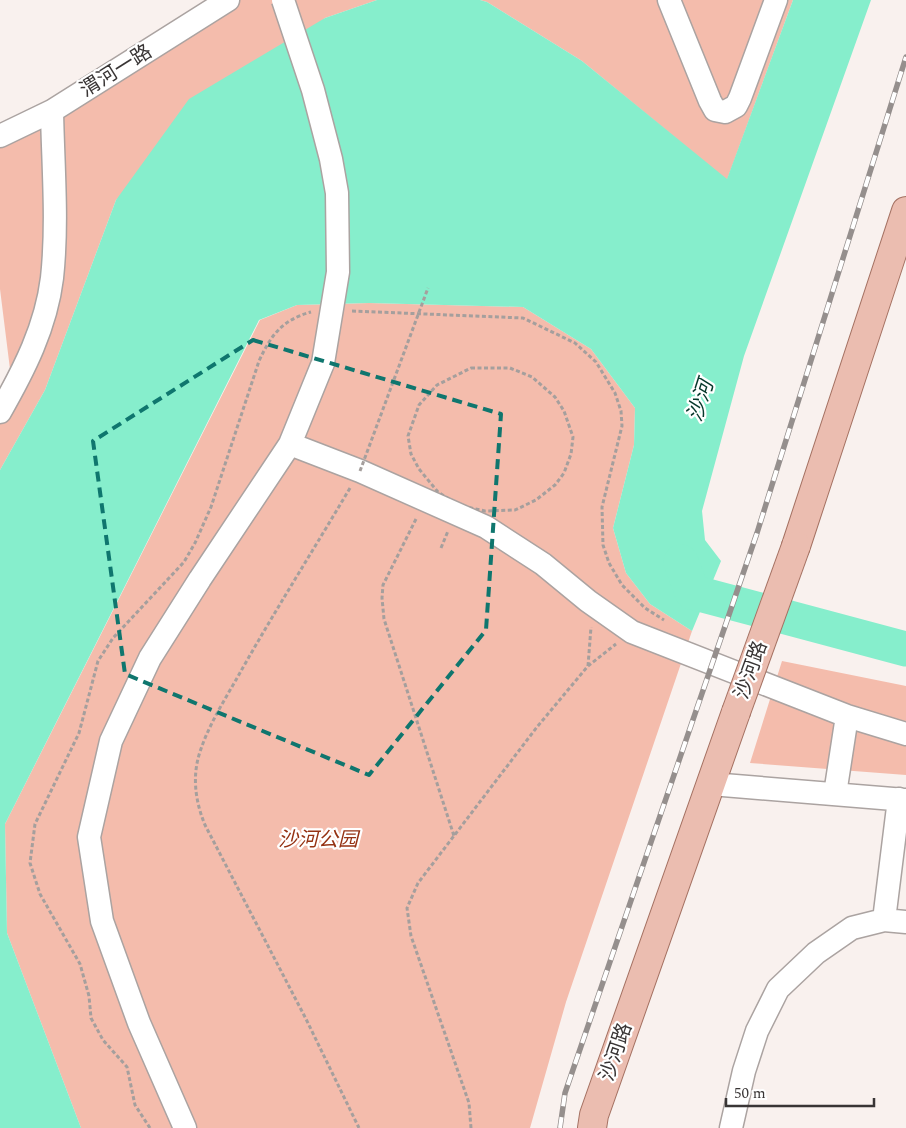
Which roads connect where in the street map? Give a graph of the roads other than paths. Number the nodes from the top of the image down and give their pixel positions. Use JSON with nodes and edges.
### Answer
{"nodes":[{"id":1,"x":228,"y":0,"type":"edge"},
{"id":2,"x":283,"y":0,"type":"edge"},
{"id":3,"x":669,"y":0,"type":"edge"},
{"id":4,"x":776,"y":0,"type":"edge"},
{"id":5,"x":52,"y":111,"type":"junction"},
{"id":6,"x":0,"y":136,"type":"edge"},
{"id":7,"x":906,"y":211,"type":"edge"},
{"id":8,"x":0,"y":412,"type":"edge"},
{"id":9,"x":290,"y":444,"type":"junction"},
{"id":10,"x":847,"y":716,"type":"junction"},
{"id":11,"x":906,"y":734,"type":"edge"},
{"id":12,"x":711,"y":784,"type":"junction"},
{"id":13,"x":835,"y":794,"type":"junction"},
{"id":14,"x":902,"y":800,"type":"edge"},
{"id":15,"x":884,"y":920,"type":"junction"},
{"id":16,"x":906,"y":922,"type":"edge"},
{"id":17,"x":186,"y":1128,"type":"edge"},
{"id":18,"x":592,"y":1128,"type":"edge"},
{"id":19,"x":731,"y":1128,"type":"edge"}],
"edges":[{"from":1,"to":5,"type":"street","name":"渭河一路"},
{"from":2,"to":9,"type":"street","bridge":true},
{"from":3,"to":4,"type":"street"},
{"from":5,"to":6,"type":"street","name":"渭河一路"},
{"from":5,"to":8,"type":"street"},
{"from":7,"to":12,"type":"main road","name":"沙河路","bridge":true},
{"from":9,"to":10,"type":"street"},
{"from":9,"to":17,"type":"street"},
{"from":10,"to":11,"type":"street"},
{"from":10,"to":13,"type":"street"},
{"from":12,"to":13,"type":"street"},
{"from":12,"to":18,"type":"main road","name":"沙河路"},
{"from":13,"to":14,"type":"street"},
{"from":14,"to":15,"type":"street"},
{"from":15,"to":16,"type":"street"},
{"from":15,"to":19,"type":"street"}]}
